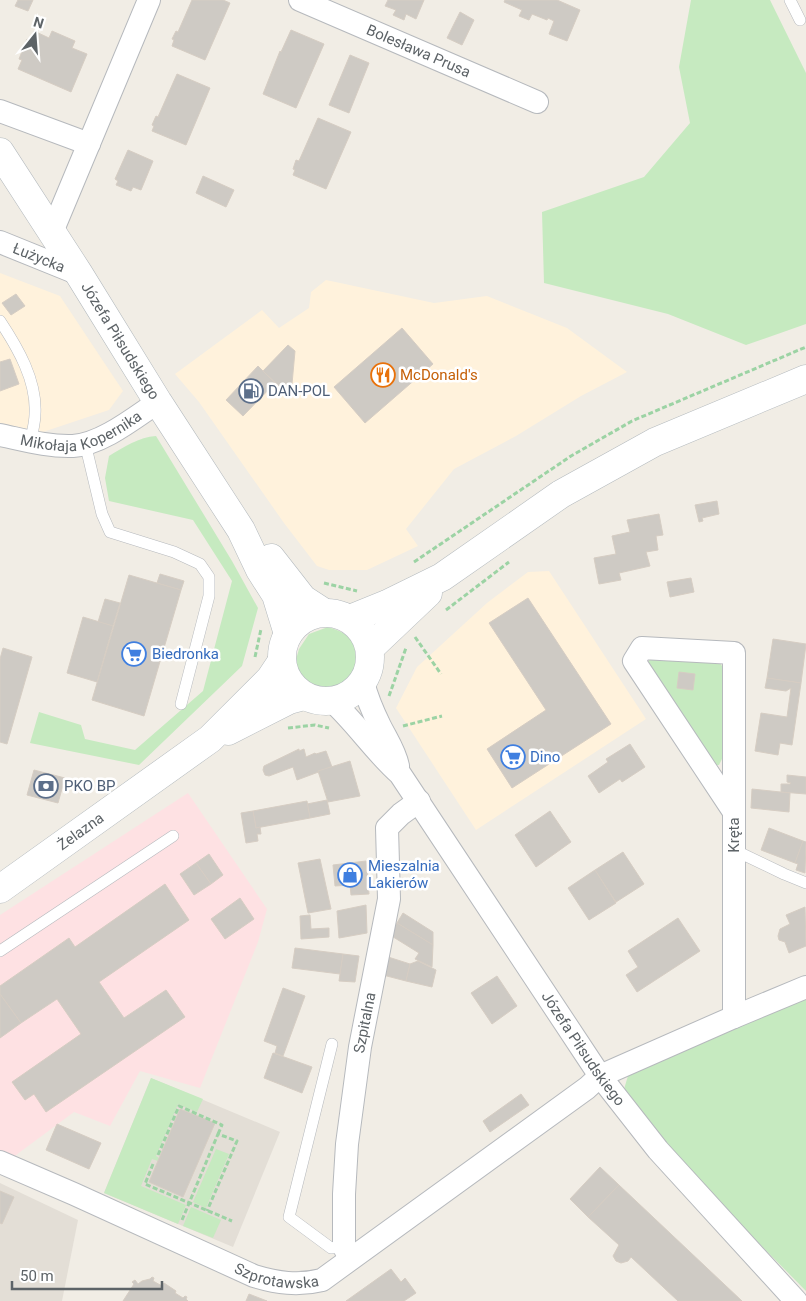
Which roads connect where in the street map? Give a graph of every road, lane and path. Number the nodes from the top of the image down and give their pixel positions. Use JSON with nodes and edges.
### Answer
{"nodes":[{"id":1,"x":148,"y":0,"type":"edge"},
{"id":2,"x":300,"y":0,"type":"edge"},
{"id":3,"x":790,"y":0,"type":"edge"},
{"id":4,"x":800,"y":20,"type":"dead end"},
{"id":5,"x":537,"y":102,"type":"dead end"},
{"id":6,"x":0,"y":111,"type":"edge"},
{"id":7,"x":89,"y":144,"type":"junction"},
{"id":8,"x":0,"y":152,"type":"edge"},
{"id":9,"x":52,"y":232,"type":"junction"},
{"id":10,"x":0,"y":242,"type":"edge"},
{"id":11,"x":79,"y":274,"type":"junction"},
{"id":12,"x":0,"y":321,"type":"edge"},
{"id":13,"x":806,"y":379,"type":"edge"},
{"id":14,"x":158,"y":402,"type":"junction"},
{"id":15,"x":0,"y":435,"type":"edge"},
{"id":16,"x":31,"y":441,"type":"junction"},
{"id":17,"x":86,"y":443,"type":"junction"},
{"id":18,"x":241,"y":530,"type":"junction"},
{"id":19,"x":442,"y":577,"type":"junction"},
{"id":20,"x":323,"y":612,"type":"junction"},
{"id":21,"x":350,"y":619,"type":"junction"},
{"id":22,"x":288,"y":634,"type":"junction"},
{"id":23,"x":414,"y":635,"type":"dead end"},
{"id":24,"x":370,"y":648,"type":"junction"},
{"id":25,"x":282,"y":661,"type":"junction"},
{"id":26,"x":441,"y":674,"type":"dead end"},
{"id":27,"x":363,"y":682,"type":"junction"},
{"id":28,"x":304,"y":696,"type":"junction"},
{"id":29,"x":332,"y":701,"type":"junction"},
{"id":30,"x":181,"y":704,"type":"dead end"},
{"id":31,"x":442,"y":716,"type":"dead end"},
{"id":32,"x":395,"y":728,"type":"dead end"},
{"id":33,"x":210,"y":739,"type":"junction"},
{"id":34,"x":400,"y":774,"type":"junction"},
{"id":35,"x":418,"y":801,"type":"junction"},
{"id":36,"x":734,"y":812,"type":"junction"},
{"id":37,"x":173,"y":836,"type":"dead end"},
{"id":38,"x":734,"y":850,"type":"junction"},
{"id":39,"x":806,"y":883,"type":"edge"},
{"id":40,"x":0,"y":889,"type":"edge"},
{"id":41,"x":0,"y":951,"type":"edge"},
{"id":42,"x":806,"y":987,"type":"edge"},
{"id":43,"x":734,"y":1017,"type":"junction"},
{"id":44,"x":332,"y":1044,"type":"dead end"},
{"id":45,"x":600,"y":1076,"type":"junction"},
{"id":46,"x":218,"y":1134,"type":"junction"},
{"id":47,"x":158,"y":1155,"type":"dead end"},
{"id":48,"x":0,"y":1162,"type":"edge"},
{"id":49,"x":153,"y":1164,"type":"dead end"},
{"id":50,"x":189,"y":1203,"type":"junction"},
{"id":51,"x":207,"y":1211,"type":"junction"},
{"id":52,"x":232,"y":1221,"type":"dead end"},
{"id":53,"x":174,"y":1239,"type":"junction"},
{"id":54,"x":347,"y":1253,"type":"junction"},
{"id":55,"x":796,"y":1301,"type":"edge"}],
"edges":[{"from":1,"to":7,"type":"street"},
{"from":2,"to":5,"type":"street","name":"Bolesława Prusa"},
{"from":3,"to":4,"type":"lane"},
{"from":6,"to":7,"type":"street"},
{"from":7,"to":9,"type":"street"},
{"from":8,"to":9,"type":"street","name":"Józefa Piłsudskiego"},
{"from":9,"to":11,"type":"street","name":"Józefa Piłsudskiego"},
{"from":10,"to":11,"type":"street","name":"Łużycka"},
{"from":11,"to":14,"type":"street","name":"Józefa Piłsudskiego"},
{"from":12,"to":16,"type":"lane"},
{"from":13,"to":19,"type":"street"},
{"from":14,"to":17,"type":"street","name":"Mikołaja Kopernika"},
{"from":14,"to":18,"type":"street","name":"Józefa Piłsudskiego"},
{"from":15,"to":16,"type":"street","name":"Mikołaja Kopernika"},
{"from":16,"to":17,"type":"street","name":"Mikołaja Kopernika"},
{"from":17,"to":30,"type":"lane"},
{"from":18,"to":20,"type":"street"},
{"from":18,"to":22,"type":"street"},
{"from":19,"to":21,"type":"street"},
{"from":19,"to":24,"type":"street"},
{"from":20,"to":21,"type":"street"},
{"from":20,"to":22,"type":"street"},
{"from":21,"to":24,"type":"street"},
{"from":22,"to":25,"type":"street"},
{"from":23,"to":26,"type":"path"},
{"from":24,"to":27,"type":"street"},
{"from":25,"to":28,"type":"street"},
{"from":25,"to":33,"type":"street"},
{"from":27,"to":29,"type":"street"},
{"from":27,"to":34,"type":"street"},
{"from":28,"to":29,"type":"street"},
{"from":28,"to":33,"type":"street"},
{"from":29,"to":34,"type":"street"},
{"from":31,"to":32,"type":"path"},
{"from":33,"to":40,"type":"street","name":"Żelazna"},
{"from":34,"to":35,"type":"street","name":"Józefa Piłsudskiego"},
{"from":35,"to":45,"type":"street","name":"Józefa Piłsudskiego"},
{"from":35,"to":54,"type":"street","name":"Szpitalna"},
{"from":36,"to":36,"type":"street","name":"Kręta"},
{"from":36,"to":38,"type":"street","name":"Kręta"},
{"from":37,"to":41,"type":"lane"},
{"from":38,"to":39,"type":"lane"},
{"from":38,"to":43,"type":"street","name":"Kręta"},
{"from":42,"to":43,"type":"street"},
{"from":43,"to":45,"type":"street"},
{"from":44,"to":54,"type":"lane"},
{"from":45,"to":54,"type":"street","name":"Szprotawska"},
{"from":45,"to":55,"type":"street","name":"Józefa Piłsudskiego"},
{"from":46,"to":47,"type":"path"},
{"from":46,"to":50,"type":"path"},
{"from":46,"to":51,"type":"path"},
{"from":48,"to":53,"type":"street","name":"Szprotawska"},
{"from":49,"to":50,"type":"path"},
{"from":50,"to":51,"type":"path"},
{"from":50,"to":53,"type":"path"},
{"from":51,"to":52,"type":"path"},
{"from":53,"to":54,"type":"street","name":"Szprotawska"}]}
